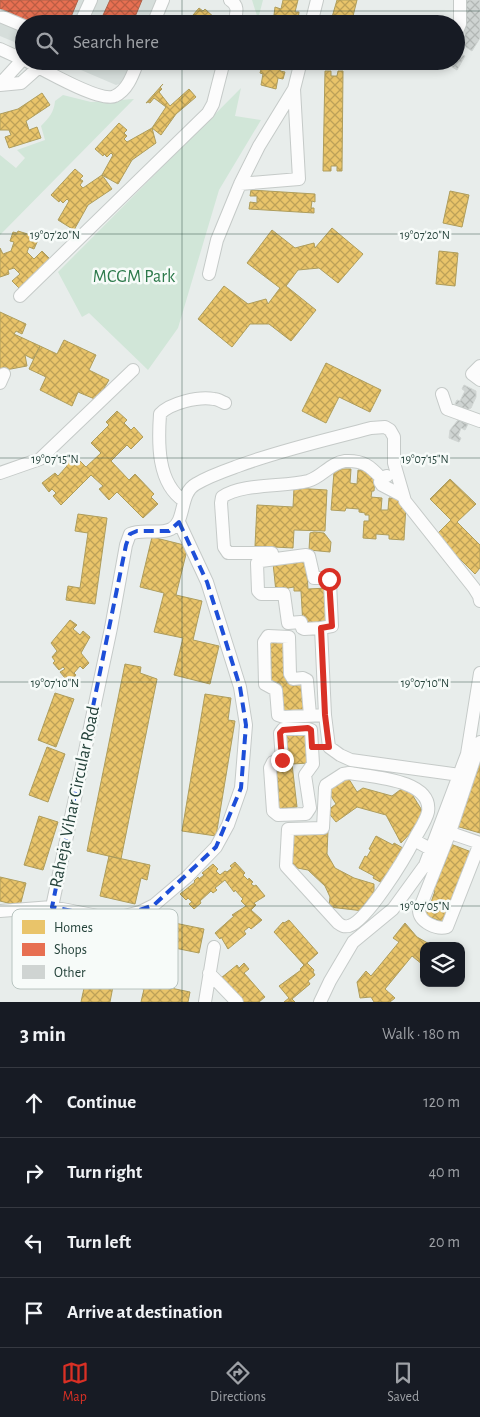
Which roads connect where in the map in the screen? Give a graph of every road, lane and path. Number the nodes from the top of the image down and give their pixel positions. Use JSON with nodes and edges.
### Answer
{"nodes":[{"id":1,"x":91,"y":0,"type":"edge"},
{"id":2,"x":163,"y":0,"type":"edge"},
{"id":3,"x":230,"y":0,"type":"edge"},
{"id":4,"x":317,"y":0,"type":"edge"},
{"id":5,"x":460,"y":0,"type":"edge"},
{"id":6,"x":84,"y":15,"type":"edge"},
{"id":7,"x":157,"y":15,"type":"edge"},
{"id":8,"x":236,"y":15,"type":"edge"},
{"id":9,"x":313,"y":15,"type":"edge"},
{"id":10,"x":460,"y":15,"type":"edge"},
{"id":11,"x":0,"y":16,"type":"edge"},
{"id":12,"x":15,"y":22,"type":"edge"},
{"id":13,"x":0,"y":49,"type":"edge"},
{"id":14,"x":15,"y":56,"type":"edge"},
{"id":15,"x":15,"y":69,"type":"edge"},
{"id":16,"x":36,"y":70,"type":"edge"},
{"id":17,"x":45,"y":70,"type":"edge"},
{"id":18,"x":135,"y":70,"type":"edge"},
{"id":19,"x":222,"y":70,"type":"edge"},
{"id":20,"x":299,"y":70,"type":"edge"},
{"id":21,"x":0,"y":84,"type":"edge"},
{"id":22,"x":294,"y":89,"type":"junction"},
{"id":23,"x":240,"y":184,"type":"junction"},
{"id":24,"x":209,"y":274,"type":"dead end"},
{"id":25,"x":20,"y":296,"type":"dead end"},
{"id":26,"x":480,"y":366,"type":"edge"},
{"id":27,"x":133,"y":370,"type":"dead end"},
{"id":28,"x":480,"y":380,"type":"edge"},
{"id":29,"x":442,"y":394,"type":"dead end"},
{"id":30,"x":225,"y":403,"type":"dead end"},
{"id":31,"x":480,"y":421,"type":"edge"},
{"id":32,"x":0,"y":473,"type":"edge"},
{"id":33,"x":397,"y":476,"type":"junction"},
{"id":34,"x":381,"y":478,"type":"junction"},
{"id":35,"x":403,"y":496,"type":"junction"},
{"id":36,"x":184,"y":501,"type":"junction"},
{"id":37,"x":179,"y":522,"type":"junction"},
{"id":38,"x":277,"y":552,"type":"dead end"},
{"id":39,"x":480,"y":601,"type":"edge"},
{"id":40,"x":321,"y":628,"type":"junction"},
{"id":41,"x":480,"y":673,"type":"edge"},
{"id":42,"x":325,"y":715,"type":"junction"},
{"id":43,"x":310,"y":716,"type":"junction"},
{"id":44,"x":480,"y":742,"type":"edge"},
{"id":45,"x":312,"y":747,"type":"junction"},
{"id":46,"x":329,"y":747,"type":"junction"},
{"id":47,"x":460,"y":775,"type":"junction"},
{"id":48,"x":444,"y":831,"type":"junction"},
{"id":49,"x":414,"y":840,"type":"junction"},
{"id":50,"x":480,"y":843,"type":"edge"},
{"id":51,"x":432,"y":850,"type":"junction"},
{"id":52,"x":52,"y":907,"type":"junction"},
{"id":53,"x":26,"y":909,"type":"edge"},
{"id":54,"x":63,"y":909,"type":"edge"},
{"id":55,"x":146,"y":909,"type":"edge"},
{"id":56,"x":214,"y":947,"type":"dead end"},
{"id":57,"x":210,"y":973,"type":"junction"},
{"id":58,"x":205,"y":1002,"type":"edge"},
{"id":59,"x":237,"y":1002,"type":"edge"},
{"id":60,"x":320,"y":1002,"type":"edge"}],
"edges":[{"from":1,"to":6,"type":"street"},
{"from":2,"to":7,"type":"street"},
{"from":3,"to":8,"type":"street"},
{"from":4,"to":9,"type":"street"},
{"from":5,"to":10,"type":"street"},
{"from":11,"to":12,"type":"street"},
{"from":13,"to":14,"type":"street"},
{"from":15,"to":21,"type":"street"},
{"from":16,"to":21,"type":"street"},
{"from":17,"to":18,"type":"street"},
{"from":19,"to":25,"type":"street"},
{"from":20,"to":22,"type":"street"},
{"from":22,"to":23,"type":"street"},
{"from":22,"to":23,"type":"street"},
{"from":23,"to":24,"type":"street"},
{"from":26,"to":28,"type":"street"},
{"from":27,"to":32,"type":"street"},
{"from":29,"to":31,"type":"street"},
{"from":30,"to":36,"type":"street"},
{"from":33,"to":34,"type":"street"},
{"from":33,"to":35,"type":"street"},
{"from":33,"to":36,"type":"street"},
{"from":34,"to":35,"type":"street"},
{"from":34,"to":38,"type":"street"},
{"from":35,"to":39,"type":"street"},
{"from":36,"to":37,"type":"street"},
{"from":37,"to":52,"type":"street","name":"Raheja Vihar Circular Road"},
{"from":37,"to":55,"type":"street","name":"Raheja Vihar Circular Road"},
{"from":40,"to":40,"type":"street"},
{"from":40,"to":42,"type":"street"},
{"from":41,"to":47,"type":"street"},
{"from":42,"to":43,"type":"street"},
{"from":42,"to":46,"type":"street"},
{"from":43,"to":43,"type":"street"},
{"from":44,"to":48,"type":"street"},
{"from":45,"to":45,"type":"street"},
{"from":45,"to":46,"type":"street"},
{"from":46,"to":47,"type":"street"},
{"from":47,"to":48,"type":"street"},
{"from":48,"to":50,"type":"street"},
{"from":48,"to":50,"type":"street"},
{"from":48,"to":51,"type":"street"},
{"from":49,"to":49,"type":"street"},
{"from":49,"to":51,"type":"street"},
{"from":51,"to":60,"type":"street"},
{"from":52,"to":53,"type":"street","name":"Raheja Vihar Circular Road"},
{"from":52,"to":54,"type":"street","name":"Raheja Vihar Circular Road"},
{"from":56,"to":57,"type":"street"},
{"from":57,"to":58,"type":"street"},
{"from":57,"to":59,"type":"street"}]}
